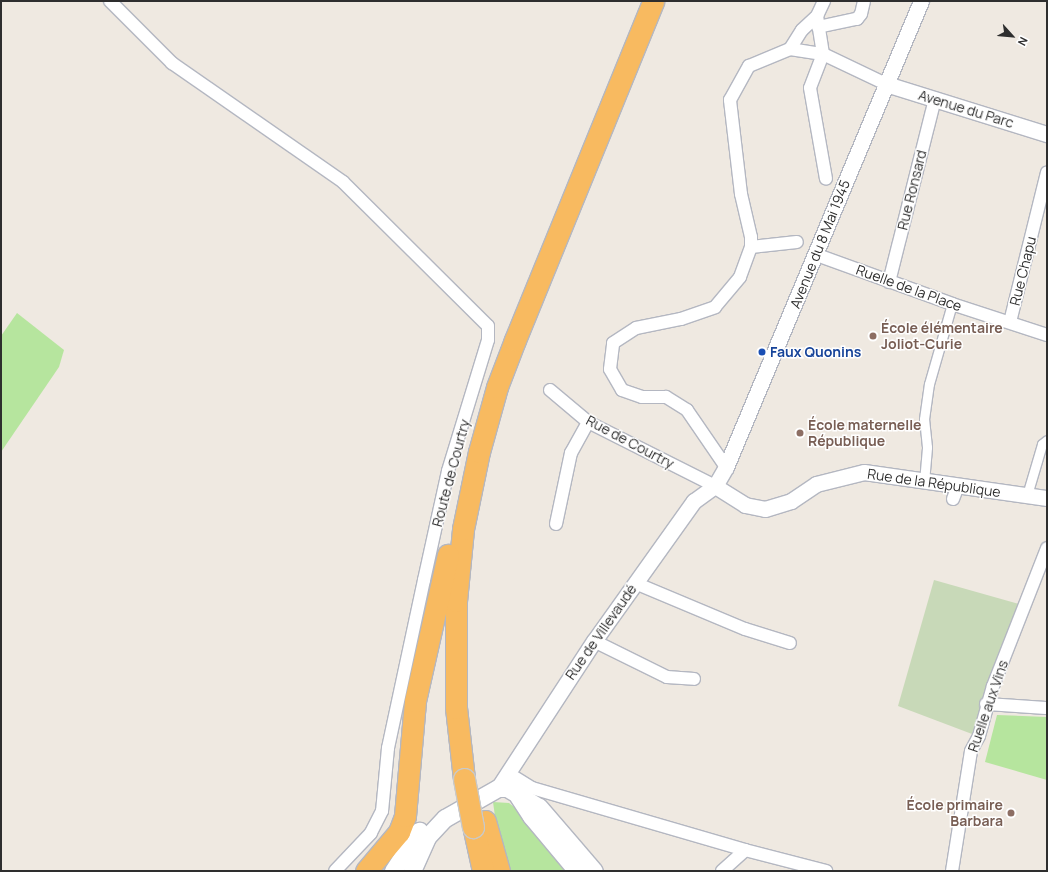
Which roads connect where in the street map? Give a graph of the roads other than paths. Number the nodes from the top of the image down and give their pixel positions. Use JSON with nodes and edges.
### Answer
{"nodes":[{"id":1,"x":110,"y":1,"type":"edge"},
{"id":2,"x":653,"y":1,"type":"edge"},
{"id":3,"x":668,"y":1,"type":"edge"},
{"id":4,"x":824,"y":1,"type":"edge"},
{"id":5,"x":864,"y":1,"type":"edge"},
{"id":6,"x":921,"y":1,"type":"edge"},
{"id":7,"x":818,"y":21,"type":"junction"},
{"id":8,"x":790,"y":49,"type":"junction"},
{"id":9,"x":823,"y":54,"type":"junction"},
{"id":10,"x":886,"y":84,"type":"junction"},
{"id":11,"x":935,"y":99,"type":"junction"},
{"id":12,"x":1047,"y":134,"type":"edge"},
{"id":13,"x":1047,"y":172,"type":"edge"},
{"id":14,"x":826,"y":179,"type":"dead end"},
{"id":15,"x":797,"y":242,"type":"dead end"},
{"id":16,"x":751,"y":247,"type":"junction"},
{"id":17,"x":817,"y":255,"type":"junction"},
{"id":18,"x":889,"y":282,"type":"junction"},
{"id":19,"x":952,"y":304,"type":"junction"},
{"id":20,"x":1010,"y":322,"type":"junction"},
{"id":21,"x":1047,"y":335,"type":"edge"},
{"id":22,"x":550,"y":390,"type":"dead end"},
{"id":23,"x":588,"y":422,"type":"junction"},
{"id":24,"x":1047,"y":440,"type":"edge"},
{"id":25,"x":479,"y":452,"type":"junction"},
{"id":26,"x":726,"y":467,"type":"junction"},
{"id":27,"x":924,"y":482,"type":"junction"},
{"id":28,"x":715,"y":486,"type":"junction"},
{"id":29,"x":1027,"y":495,"type":"junction"},
{"id":30,"x":1047,"y":498,"type":"edge"},
{"id":31,"x":556,"y":524,"type":"dead end"},
{"id":32,"x":1047,"y":548,"type":"edge"},
{"id":33,"x":635,"y":583,"type":"junction"},
{"id":34,"x":594,"y":641,"type":"junction"},
{"id":35,"x":790,"y":643,"type":"dead end"},
{"id":36,"x":694,"y":679,"type":"dead end"},
{"id":37,"x":986,"y":704,"type":"junction"},
{"id":38,"x":1047,"y":708,"type":"edge"},
{"id":39,"x":470,"y":776,"type":"junction"},
{"id":40,"x":516,"y":786,"type":"junction"},
{"id":41,"x":498,"y":788,"type":"junction"},
{"id":42,"x":445,"y":818,"type":"junction"},
{"id":43,"x":479,"y":824,"type":"junction"},
{"id":44,"x":745,"y":850,"type":"junction"},
{"id":45,"x":335,"y":871,"type":"edge"},
{"id":46,"x":366,"y":871,"type":"edge"},
{"id":47,"x":393,"y":871,"type":"edge"},
{"id":48,"x":412,"y":871,"type":"edge"},
{"id":49,"x":483,"y":871,"type":"edge"},
{"id":50,"x":499,"y":871,"type":"edge"},
{"id":51,"x":577,"y":871,"type":"edge"},
{"id":52,"x":594,"y":871,"type":"edge"},
{"id":53,"x":722,"y":871,"type":"edge"},
{"id":54,"x":826,"y":871,"type":"edge"},
{"id":55,"x":952,"y":871,"type":"edge"}],
"edges":[{"from":1,"to":45,"type":"street","name":"Route de Courtry"},
{"from":2,"to":25,"type":"highway"},
{"from":3,"to":39,"type":"highway"},
{"from":4,"to":7,"type":"street"},
{"from":5,"to":7,"type":"street"},
{"from":6,"to":10,"type":"street","name":"Avenue du 8 Mai 1945"},
{"from":7,"to":8,"type":"street"},
{"from":7,"to":9,"type":"street"},
{"from":8,"to":9,"type":"street"},
{"from":8,"to":16,"type":"street"},
{"from":9,"to":10,"type":"street"},
{"from":9,"to":14,"type":"street"},
{"from":10,"to":11,"type":"street","name":"Avenue du Parc"},
{"from":10,"to":17,"type":"street","name":"Avenue du 8 Mai 1945"},
{"from":11,"to":12,"type":"street","name":"Avenue du Parc"},
{"from":11,"to":18,"type":"street","name":"Rue Ronsard"},
{"from":13,"to":20,"type":"street","name":"Rue Chapu"},
{"from":15,"to":16,"type":"street"},
{"from":16,"to":26,"type":"street"},
{"from":17,"to":18,"type":"street","name":"Ruelle de la Place"},
{"from":17,"to":26,"type":"street","name":"Avenue du 8 Mai 1945"},
{"from":18,"to":19,"type":"street","name":"Ruelle de la Place"},
{"from":19,"to":20,"type":"street","name":"Ruelle de la Place"},
{"from":19,"to":27,"type":"street"},
{"from":20,"to":21,"type":"street","name":"Ruelle de la Place"},
{"from":22,"to":23,"type":"street","name":"Rue de Courtry"},
{"from":23,"to":28,"type":"street","name":"Rue de Courtry"},
{"from":23,"to":31,"type":"street"},
{"from":24,"to":29,"type":"street"},
{"from":25,"to":39,"type":"highway"},
{"from":25,"to":46,"type":"highway"},
{"from":26,"to":28,"type":"street","name":"Avenue du 8 Mai 1945"},
{"from":27,"to":28,"type":"street","name":"Rue de la République"},
{"from":27,"to":29,"type":"street","name":"Rue de la République"},
{"from":28,"to":33,"type":"street","name":"Rue de Villevaudé"},
{"from":29,"to":30,"type":"street","name":"Rue de la République"},
{"from":32,"to":37,"type":"street","name":"Ruelle aux Vins"},
{"from":33,"to":34,"type":"street","name":"Rue de Villevaudé"},
{"from":33,"to":35,"type":"street"},
{"from":34,"to":36,"type":"street"},
{"from":34,"to":41,"type":"street","name":"Rue de Villevaudé"},
{"from":37,"to":38,"type":"street"},
{"from":37,"to":55,"type":"street","name":"Ruelle aux Vins"},
{"from":39,"to":43,"type":"highway","bridge":true},
{"from":40,"to":41,"type":"main road"},
{"from":40,"to":44,"type":"street"},
{"from":40,"to":51,"type":"main road"},
{"from":40,"to":52,"type":"main road"},
{"from":41,"to":42,"type":"main road"},
{"from":42,"to":47,"type":"main road"},
{"from":42,"to":48,"type":"main road"},
{"from":43,"to":49,"type":"highway"},
{"from":43,"to":50,"type":"highway"},
{"from":44,"to":53,"type":"street"},
{"from":44,"to":54,"type":"street"}]}
